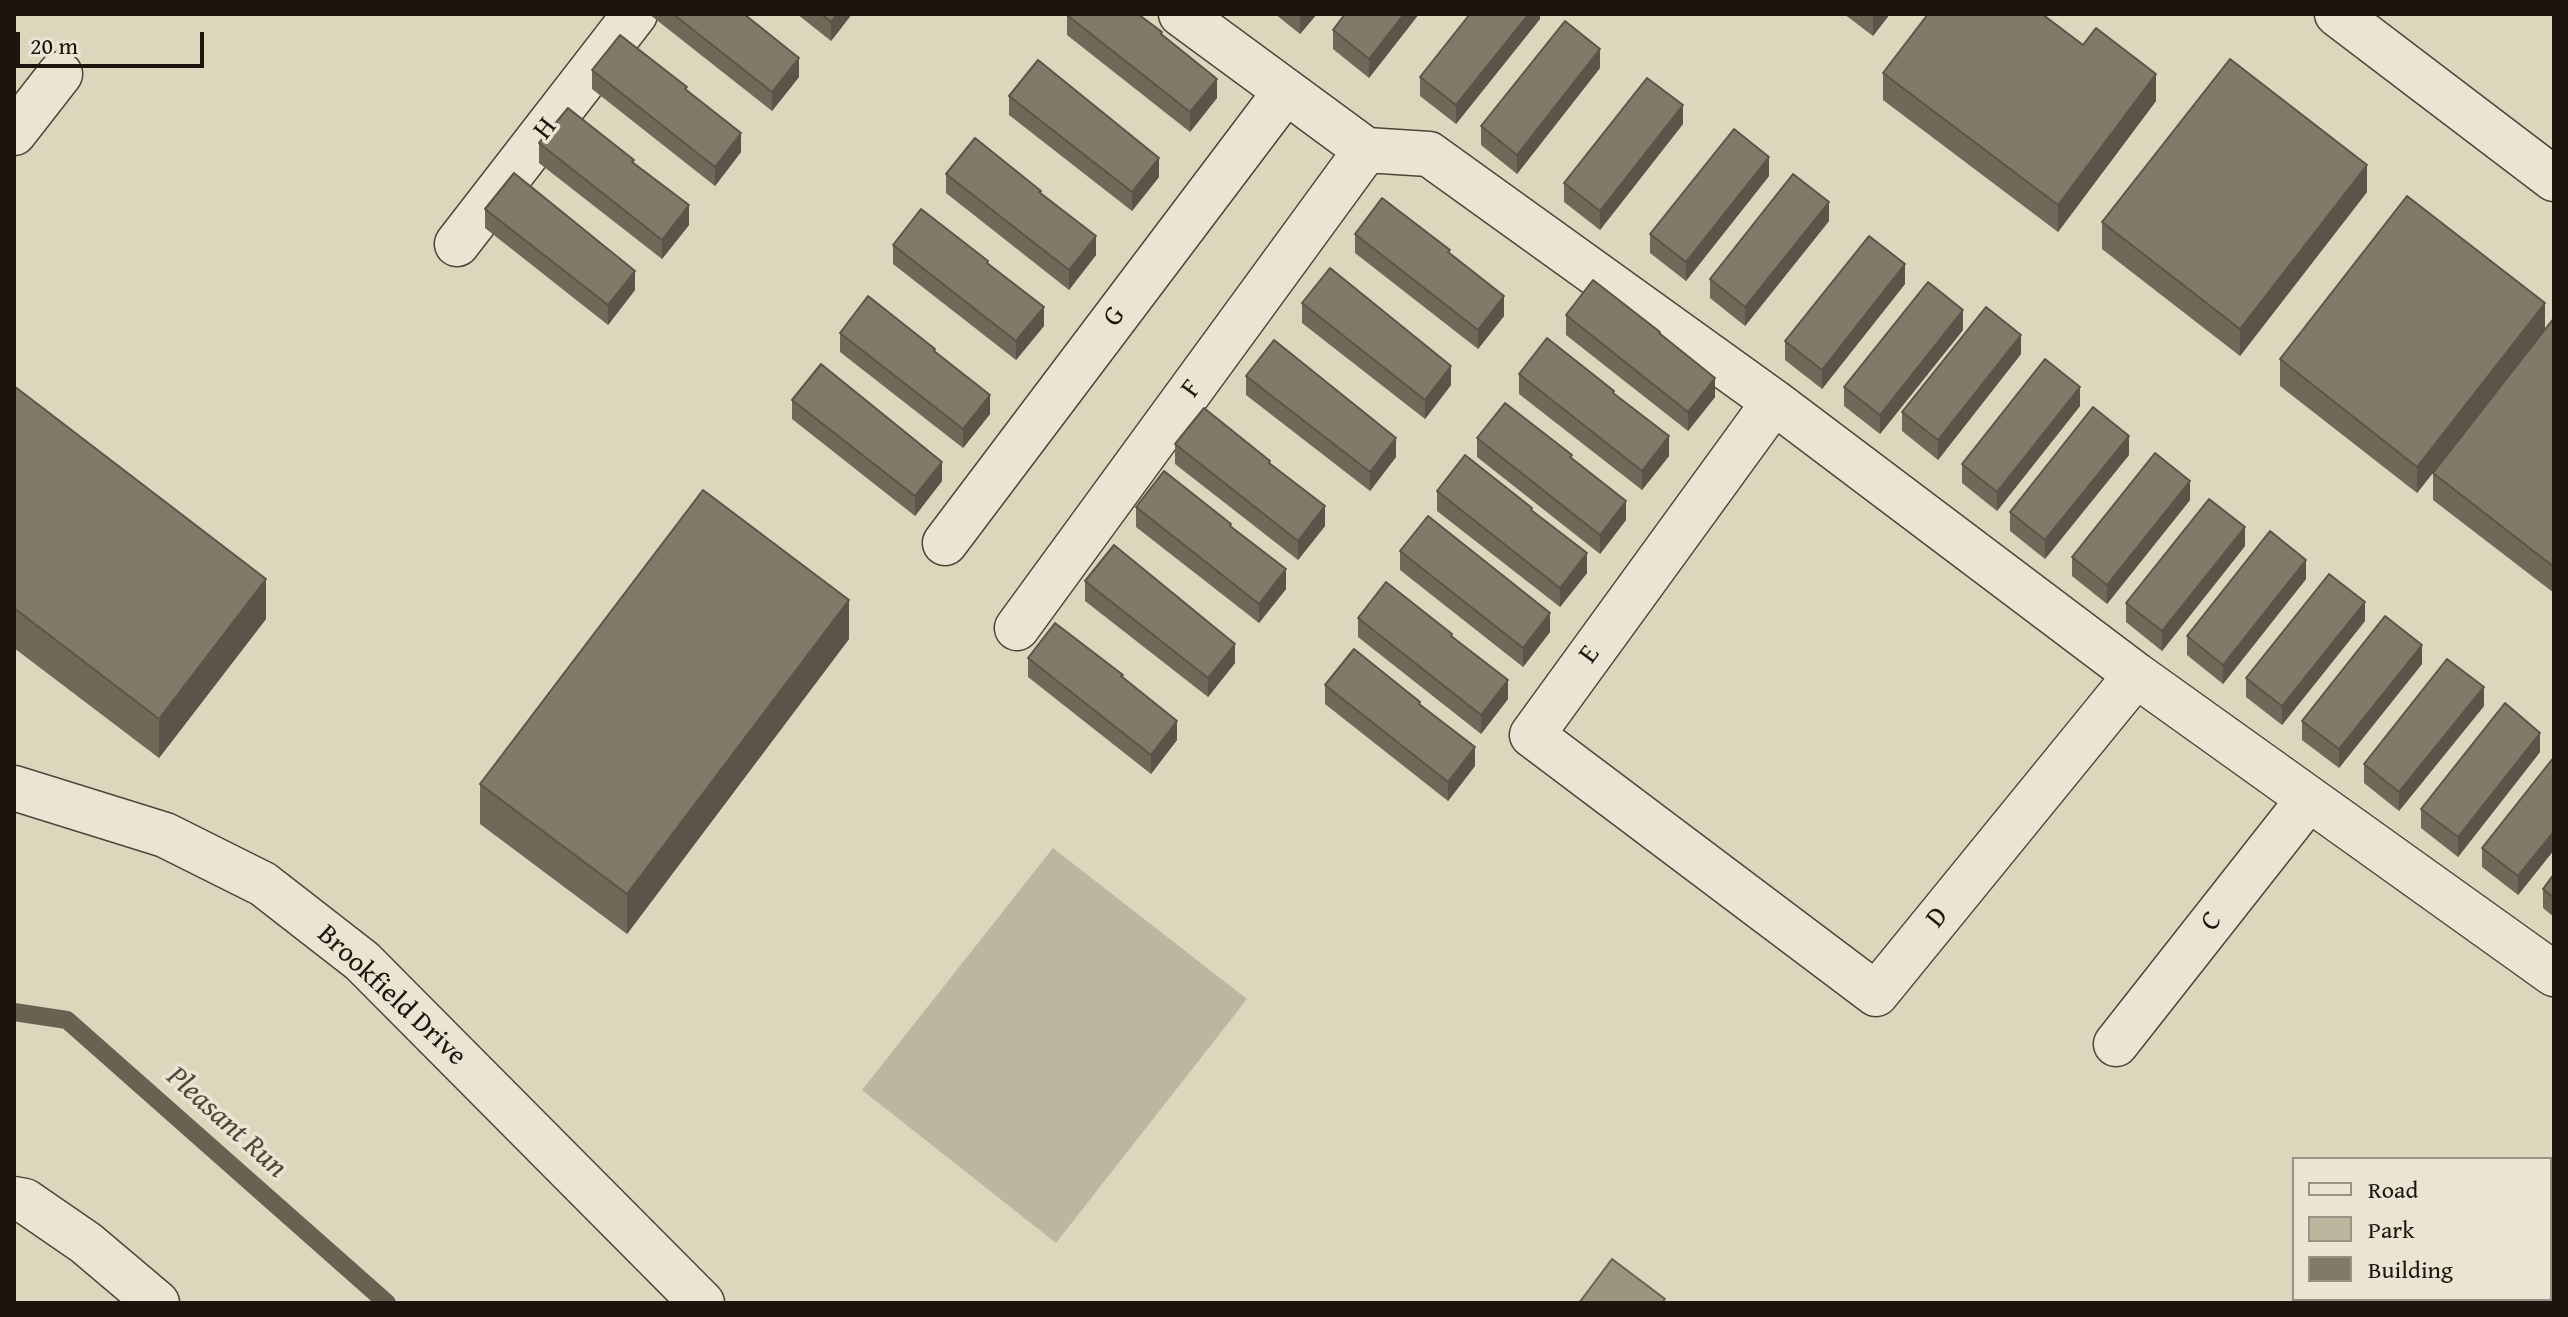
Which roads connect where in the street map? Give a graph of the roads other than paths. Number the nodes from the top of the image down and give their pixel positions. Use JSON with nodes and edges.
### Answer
{"nodes":[{"id":1,"x":635,"y":14,"type":"edge"},
{"id":2,"x":1181,"y":14,"type":"edge"},
{"id":3,"x":2337,"y":14,"type":"edge"},
{"id":4,"x":60,"y":74,"type":"dead end"},
{"id":5,"x":1286,"y":91,"type":"junction"},
{"id":6,"x":14,"y":133,"type":"edge"},
{"id":7,"x":1366,"y":150,"type":"junction"},
{"id":8,"x":2554,"y":179,"type":"edge"},
{"id":9,"x":457,"y":244,"type":"dead end"},
{"id":10,"x":1774,"y":402,"type":"junction"},
{"id":11,"x":945,"y":543,"type":"dead end"},
{"id":12,"x":1017,"y":628,"type":"dead end"},
{"id":13,"x":2136,"y":675,"type":"junction"},
{"id":14,"x":14,"y":788,"type":"edge"},
{"id":15,"x":2308,"y":800,"type":"junction"},
{"id":16,"x":1704,"y":864,"type":"joint"},
{"id":17,"x":2554,"y":974,"type":"edge"},
{"id":18,"x":2116,"y":1044,"type":"dead end"},
{"id":19,"x":14,"y":1199,"type":"edge"},
{"id":20,"x":157,"y":1303,"type":"edge"},
{"id":21,"x":702,"y":1303,"type":"edge"}],
"edges":[{"from":1,"to":9,"type":"street","name":"H"},
{"from":2,"to":5,"type":"street"},
{"from":3,"to":8,"type":"street"},
{"from":4,"to":6,"type":"street"},
{"from":5,"to":7,"type":"street"},
{"from":5,"to":11,"type":"street","name":"G"},
{"from":7,"to":10,"type":"street"},
{"from":7,"to":12,"type":"street","name":"F"},
{"from":10,"to":13,"type":"street"},
{"from":10,"to":16,"type":"street","name":"E"},
{"from":13,"to":15,"type":"street"},
{"from":13,"to":16,"type":"street","name":"D"},
{"from":14,"to":21,"type":"street","name":"Brookfield Drive"},
{"from":15,"to":17,"type":"street"},
{"from":15,"to":18,"type":"street","name":"C"},
{"from":19,"to":20,"type":"street"}]}
